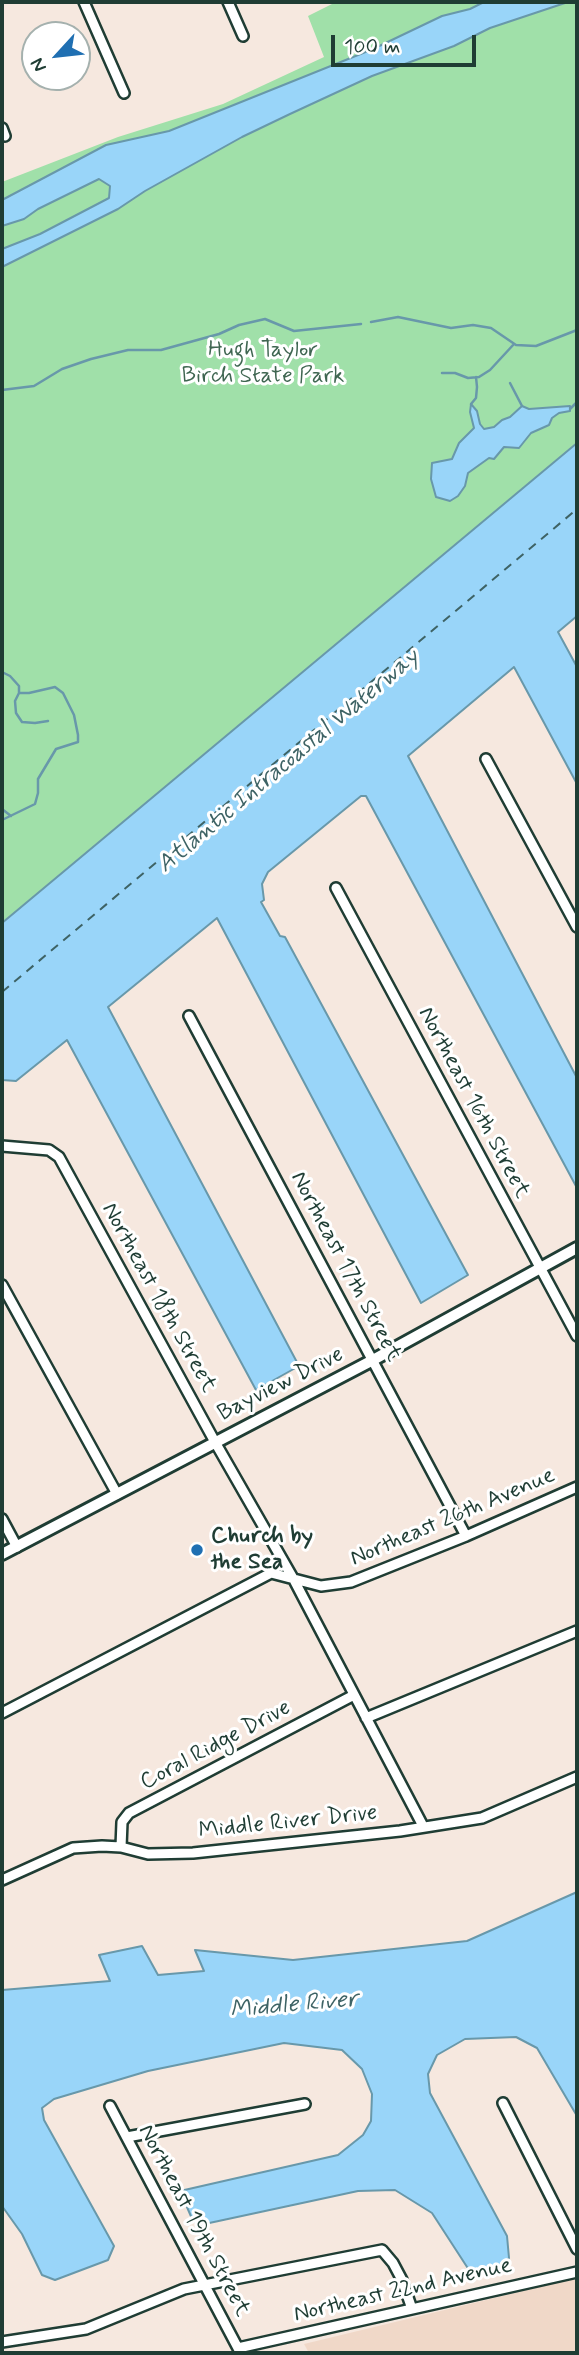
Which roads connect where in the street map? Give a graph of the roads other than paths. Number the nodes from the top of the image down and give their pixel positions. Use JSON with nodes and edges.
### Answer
{"nodes":[{"id":1,"x":84,"y":2,"type":"edge"},
{"id":2,"x":228,"y":2,"type":"edge"},
{"id":3,"x":243,"y":36,"type":"dead end"},
{"id":4,"x":124,"y":93,"type":"dead end"},
{"id":5,"x":486,"y":759,"type":"dead end"},
{"id":6,"x":336,"y":888,"type":"dead end"},
{"id":7,"x":577,"y":927,"type":"edge"},
{"id":8,"x":189,"y":1016,"type":"dead end"},
{"id":9,"x":2,"y":1146,"type":"edge"},
{"id":10,"x":577,"y":1248,"type":"edge"},
{"id":11,"x":540,"y":1269,"type":"junction"},
{"id":12,"x":2,"y":1285,"type":"edge"},
{"id":13,"x":577,"y":1336,"type":"edge"},
{"id":14,"x":373,"y":1360,"type":"junction"},
{"id":15,"x":215,"y":1442,"type":"junction"},
{"id":16,"x":577,"y":1487,"type":"edge"},
{"id":17,"x":117,"y":1494,"type":"junction"},
{"id":18,"x":2,"y":1519,"type":"edge"},
{"id":19,"x":467,"y":1536,"type":"junction"},
{"id":20,"x":17,"y":1547,"type":"junction"},
{"id":21,"x":2,"y":1555,"type":"edge"},
{"id":22,"x":294,"y":1580,"type":"junction"},
{"id":23,"x":577,"y":1632,"type":"edge"},
{"id":24,"x":354,"y":1695,"type":"junction"},
{"id":25,"x":2,"y":1713,"type":"edge"},
{"id":26,"x":366,"y":1718,"type":"junction"},
{"id":27,"x":577,"y":1777,"type":"edge"},
{"id":28,"x":423,"y":1826,"type":"junction"},
{"id":29,"x":121,"y":1847,"type":"junction"},
{"id":30,"x":2,"y":1880,"type":"edge"},
{"id":31,"x":503,"y":2103,"type":"dead end"},
{"id":32,"x":305,"y":2104,"type":"dead end"},
{"id":33,"x":110,"y":2106,"type":"dead end"},
{"id":34,"x":127,"y":2137,"type":"junction"},
{"id":35,"x":577,"y":2249,"type":"edge"},
{"id":36,"x":577,"y":2272,"type":"edge"},
{"id":37,"x":205,"y":2286,"type":"junction"},
{"id":38,"x":412,"y":2309,"type":"junction"},
{"id":39,"x":2,"y":2342,"type":"edge"},
{"id":40,"x":239,"y":2351,"type":"edge"}],
"edges":[{"from":1,"to":4,"type":"street"},
{"from":2,"to":3,"type":"street"},
{"from":5,"to":7,"type":"street"},
{"from":6,"to":11,"type":"street","name":"Northeast 16th Street"},
{"from":8,"to":14,"type":"street","name":"Northeast 17th Street"},
{"from":9,"to":15,"type":"street","name":"Northeast 18th Street"},
{"from":10,"to":11,"type":"street","name":"Bayview Drive"},
{"from":11,"to":13,"type":"street","name":"Northeast 16th Street"},
{"from":11,"to":14,"type":"street","name":"Bayview Drive"},
{"from":12,"to":17,"type":"street"},
{"from":14,"to":15,"type":"street","name":"Bayview Drive"},
{"from":14,"to":19,"type":"street","name":"Northeast 17th Street"},
{"from":15,"to":17,"type":"street","name":"Bayview Drive"},
{"from":15,"to":22,"type":"street","name":"Northeast 18th Street"},
{"from":16,"to":19,"type":"street","name":"Northeast 26th Avenue"},
{"from":17,"to":20,"type":"street","name":"Bayview Drive"},
{"from":18,"to":20,"type":"street"},
{"from":19,"to":22,"type":"street","name":"Northeast 26th Avenue"},
{"from":20,"to":21,"type":"street","name":"Bayview Drive"},
{"from":22,"to":24,"type":"street","name":"Northeast 18th Street"},
{"from":22,"to":25,"type":"street","name":"Northeast 26th Avenue"},
{"from":23,"to":26,"type":"street"},
{"from":24,"to":26,"type":"street","name":"Northeast 18th Street"},
{"from":24,"to":29,"type":"street","name":"Coral Ridge Drive"},
{"from":26,"to":28,"type":"street","name":"Northeast 18th Street"},
{"from":27,"to":28,"type":"street","name":"Middle River Drive"},
{"from":28,"to":29,"type":"street","name":"Middle River Drive"},
{"from":29,"to":30,"type":"street","name":"Middle River Drive"},
{"from":31,"to":35,"type":"street"},
{"from":32,"to":34,"type":"street"},
{"from":33,"to":34,"type":"street","name":"Northeast 19th Street"},
{"from":34,"to":37,"type":"street","name":"Northeast 19th Street"},
{"from":36,"to":38,"type":"street","name":"Northeast 22nd Avenue"},
{"from":37,"to":38,"type":"street"},
{"from":37,"to":39,"type":"street"},
{"from":37,"to":40,"type":"street","name":"Northeast 19th Street"},
{"from":38,"to":40,"type":"street","name":"Northeast 22nd Avenue"}]}
